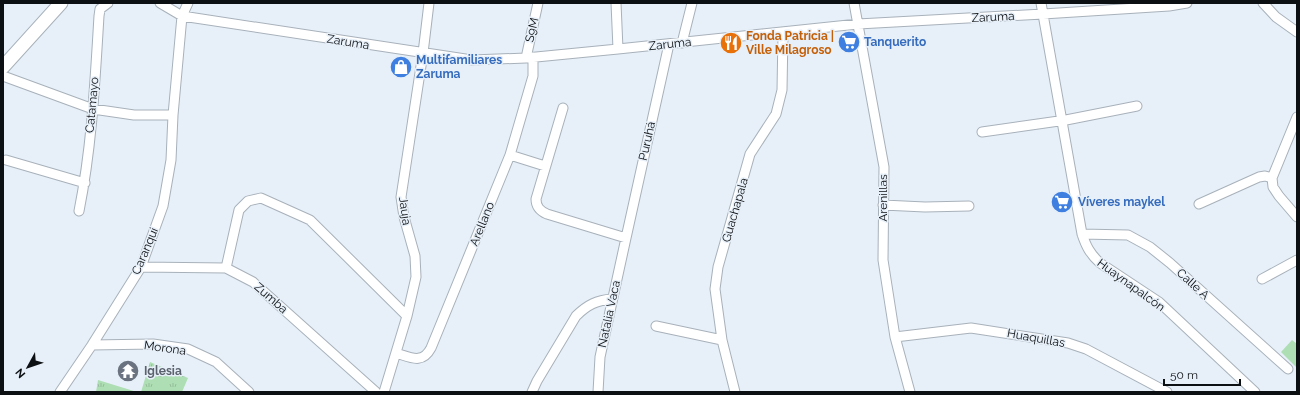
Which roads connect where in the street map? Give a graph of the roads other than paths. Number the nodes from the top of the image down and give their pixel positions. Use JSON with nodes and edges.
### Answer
{"nodes":[{"id":1,"x":61,"y":3,"type":"edge"},
{"id":2,"x":108,"y":3,"type":"edge"},
{"id":3,"x":160,"y":3,"type":"edge"},
{"id":4,"x":188,"y":3,"type":"edge"},
{"id":5,"x":429,"y":3,"type":"edge"},
{"id":6,"x":538,"y":3,"type":"edge"},
{"id":7,"x":616,"y":3,"type":"edge"},
{"id":8,"x":692,"y":3,"type":"edge"},
{"id":9,"x":854,"y":3,"type":"edge"},
{"id":10,"x":1041,"y":3,"type":"edge"},
{"id":11,"x":1187,"y":3,"type":"edge"},
{"id":12,"x":1263,"y":3,"type":"edge"},
{"id":13,"x":1043,"y":14,"type":"junction"},
{"id":14,"x":182,"y":16,"type":"junction"},
{"id":15,"x":858,"y":24,"type":"junction"},
{"id":16,"x":1297,"y":32,"type":"edge"},
{"id":17,"x":783,"y":33,"type":"junction"},
{"id":18,"x":682,"y":43,"type":"junction"},
{"id":19,"x":669,"y":44,"type":"junction"},
{"id":20,"x":618,"y":49,"type":"junction"},
{"id":21,"x":423,"y":53,"type":"junction"},
{"id":22,"x":530,"y":57,"type":"junction"},
{"id":23,"x":3,"y":67,"type":"edge"},
{"id":24,"x":3,"y":76,"type":"edge"},
{"id":25,"x":1137,"y":106,"type":"dead end"},
{"id":26,"x":563,"y":108,"type":"dead end"},
{"id":27,"x":93,"y":109,"type":"junction"},
{"id":28,"x":173,"y":115,"type":"junction"},
{"id":29,"x":1297,"y":117,"type":"edge"},
{"id":30,"x":1063,"y":120,"type":"junction"},
{"id":31,"x":982,"y":132,"type":"dead end"},
{"id":32,"x":510,"y":155,"type":"junction"},
{"id":33,"x":6,"y":160,"type":"dead end"},
{"id":34,"x":545,"y":166,"type":"junction"},
{"id":35,"x":1272,"y":178,"type":"junction"},
{"id":36,"x":85,"y":183,"type":"junction"},
{"id":37,"x":1200,"y":204,"type":"dead end"},
{"id":38,"x":883,"y":205,"type":"junction"},
{"id":39,"x":969,"y":206,"type":"dead end"},
{"id":40,"x":79,"y":211,"type":"dead end"},
{"id":41,"x":1297,"y":217,"type":"edge"},
{"id":42,"x":1082,"y":234,"type":"junction"},
{"id":43,"x":626,"y":238,"type":"junction"},
{"id":44,"x":1297,"y":260,"type":"edge"},
{"id":45,"x":141,"y":267,"type":"junction"},
{"id":46,"x":226,"y":268,"type":"junction"},
{"id":47,"x":1262,"y":279,"type":"dead end"},
{"id":48,"x":612,"y":299,"type":"junction"},
{"id":49,"x":407,"y":316,"type":"junction"},
{"id":50,"x":656,"y":326,"type":"dead end"},
{"id":51,"x":895,"y":337,"type":"junction"},
{"id":52,"x":722,"y":340,"type":"junction"},
{"id":53,"x":92,"y":345,"type":"junction"},
{"id":54,"x":396,"y":353,"type":"junction"},
{"id":55,"x":1288,"y":369,"type":"dead end"},
{"id":56,"x":60,"y":392,"type":"edge"},
{"id":57,"x":249,"y":392,"type":"edge"},
{"id":58,"x":376,"y":392,"type":"edge"},
{"id":59,"x":384,"y":392,"type":"edge"},
{"id":60,"x":532,"y":392,"type":"edge"},
{"id":61,"x":598,"y":392,"type":"edge"},
{"id":62,"x":735,"y":392,"type":"edge"},
{"id":63,"x":910,"y":392,"type":"edge"},
{"id":64,"x":1166,"y":392,"type":"edge"},
{"id":65,"x":1255,"y":392,"type":"edge"}],
"edges":[{"from":1,"to":23,"type":"street"},
{"from":2,"to":27,"type":"street","name":"Catamayo"},
{"from":3,"to":14,"type":"street","name":"Zaruma"},
{"from":4,"to":14,"type":"street","name":"Caranqui"},
{"from":5,"to":21,"type":"street","name":"Jauja"},
{"from":6,"to":22,"type":"street","name":"S9M"},
{"from":7,"to":20,"type":"street"},
{"from":8,"to":18,"type":"street"},
{"from":9,"to":15,"type":"street","name":"Arenillas"},
{"from":10,"to":13,"type":"street","name":"Huaynapalcón"},
{"from":11,"to":13,"type":"street","name":"Zaruma"},
{"from":12,"to":16,"type":"street"},
{"from":13,"to":15,"type":"street","name":"Zaruma"},
{"from":13,"to":30,"type":"street","name":"Huaynapalcón"},
{"from":14,"to":21,"type":"street","name":"Zaruma"},
{"from":14,"to":28,"type":"street","name":"Caranqui"},
{"from":15,"to":17,"type":"street","name":"Zaruma"},
{"from":15,"to":38,"type":"street","name":"Arenillas"},
{"from":17,"to":18,"type":"street","name":"Zaruma"},
{"from":17,"to":52,"type":"street","name":"Guachapala"},
{"from":18,"to":19,"type":"street","name":"Zaruma"},
{"from":19,"to":20,"type":"street","name":"Zaruma"},
{"from":19,"to":43,"type":"street","name":"Puruhá"},
{"from":20,"to":22,"type":"street","name":"Zaruma"},
{"from":21,"to":22,"type":"street","name":"Zaruma"},
{"from":21,"to":49,"type":"street","name":"Jauja"},
{"from":22,"to":32,"type":"street","name":"Arellano"},
{"from":24,"to":27,"type":"street"},
{"from":25,"to":30,"type":"street"},
{"from":26,"to":34,"type":"street"},
{"from":27,"to":28,"type":"street"},
{"from":27,"to":36,"type":"street","name":"Catamayo"},
{"from":28,"to":45,"type":"street","name":"Caranqui"},
{"from":29,"to":35,"type":"street"},
{"from":30,"to":31,"type":"street"},
{"from":30,"to":42,"type":"street","name":"Huaynapalcón"},
{"from":32,"to":34,"type":"street"},
{"from":32,"to":54,"type":"street","name":"Arellano"},
{"from":33,"to":36,"type":"street"},
{"from":34,"to":43,"type":"street"},
{"from":35,"to":37,"type":"street"},
{"from":35,"to":41,"type":"street"},
{"from":36,"to":40,"type":"street","name":"Catamayo"},
{"from":38,"to":39,"type":"street"},
{"from":38,"to":51,"type":"street","name":"Arenillas"},
{"from":42,"to":55,"type":"street","name":"Calle A"},
{"from":42,"to":65,"type":"street","name":"Huaynapalcón"},
{"from":43,"to":48,"type":"street","name":"Natalia Vaca"},
{"from":44,"to":47,"type":"street"},
{"from":45,"to":46,"type":"street","name":"Zumba"},
{"from":45,"to":53,"type":"street","name":"Caranqui"},
{"from":46,"to":49,"type":"street"},
{"from":46,"to":58,"type":"street","name":"Zumba"},
{"from":48,"to":60,"type":"street"},
{"from":48,"to":61,"type":"street","name":"Natalia Vaca"},
{"from":49,"to":54,"type":"street","name":"Jauja"},
{"from":50,"to":52,"type":"street"},
{"from":51,"to":63,"type":"street","name":"Arenillas"},
{"from":51,"to":64,"type":"street","name":"Huaquillas"},
{"from":52,"to":62,"type":"street","name":"Guachapala"},
{"from":53,"to":56,"type":"street","name":"Caranqui"},
{"from":53,"to":57,"type":"street","name":"Morona"},
{"from":54,"to":59,"type":"street","name":"Jauja"}]}
